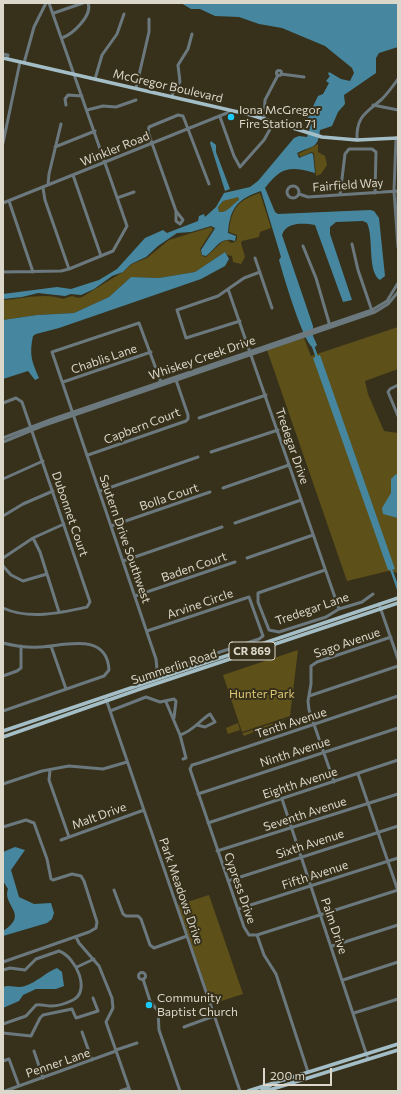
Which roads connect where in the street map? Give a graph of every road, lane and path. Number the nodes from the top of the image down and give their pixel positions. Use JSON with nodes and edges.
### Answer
{"nodes":[{"id":1,"x":46,"y":3,"type":"edge"},
{"id":2,"x":50,"y":3,"type":"edge"},
{"id":3,"x":83,"y":3,"type":"edge"},
{"id":4,"x":88,"y":3,"type":"edge"},
{"id":5,"x":54,"y":13,"type":"junction"},
{"id":6,"x":124,"y":14,"type":"dead end"},
{"id":7,"x":149,"y":19,"type":"dead end"},
{"id":8,"x":192,"y":34,"type":"dead end"},
{"id":9,"x":62,"y":38,"type":"junction"},
{"id":10,"x":3,"y":54,"type":"edge"},
{"id":11,"x":5,"y":58,"type":"edge"},
{"id":12,"x":22,"y":62,"type":"junction"},
{"id":13,"x":75,"y":74,"type":"junction"},
{"id":14,"x":304,"y":77,"type":"dead end"},
{"id":15,"x":95,"y":79,"type":"junction"},
{"id":16,"x":398,"y":79,"type":"edge"},
{"id":17,"x":136,"y":88,"type":"junction"},
{"id":18,"x":82,"y":96,"type":"junction"},
{"id":19,"x":172,"y":97,"type":"junction"},
{"id":20,"x":382,"y":99,"type":"junction"},
{"id":21,"x":136,"y":100,"type":"dead end"},
{"id":22,"x":66,"y":105,"type":"dead end"},
{"id":23,"x":373,"y":106,"type":"junction"},
{"id":24,"x":384,"y":108,"type":"junction"},
{"id":25,"x":87,"y":110,"type":"junction"},
{"id":26,"x":398,"y":110,"type":"edge"},
{"id":27,"x":232,"y":111,"type":"junction"},
{"id":28,"x":220,"y":117,"type":"junction"},
{"id":29,"x":264,"y":118,"type":"junction"},
{"id":30,"x":274,"y":122,"type":"junction"},
{"id":31,"x":61,"y":124,"type":"dead end"},
{"id":32,"x":189,"y":129,"type":"junction"},
{"id":33,"x":95,"y":131,"type":"junction"},
{"id":34,"x":397,"y":138,"type":"edge"},
{"id":35,"x":356,"y":140,"type":"junction"},
{"id":36,"x":3,"y":143,"type":"edge"},
{"id":37,"x":153,"y":144,"type":"junction"},
{"id":38,"x":56,"y":146,"type":"junction"},
{"id":39,"x":106,"y":163,"type":"junction"},
{"id":40,"x":73,"y":176,"type":"junction"},
{"id":41,"x":394,"y":183,"type":"junction"},
{"id":42,"x":398,"y":183,"type":"edge"},
{"id":43,"x":209,"y":184,"type":"dead end"},
{"id":44,"x":48,"y":185,"type":"junction"},
{"id":45,"x":43,"y":188,"type":"junction"},
{"id":46,"x":397,"y":191,"type":"edge"},
{"id":47,"x":134,"y":192,"type":"dead end"},
{"id":48,"x":375,"y":193,"type":"junction"},
{"id":49,"x":299,"y":194,"type":"junction"},
{"id":50,"x":340,"y":195,"type":"junction"},
{"id":51,"x":117,"y":198,"type":"junction"},
{"id":52,"x":9,"y":201,"type":"junction"},
{"id":53,"x":3,"y":203,"type":"edge"},
{"id":54,"x":176,"y":211,"type":"dead end"},
{"id":55,"x":398,"y":213,"type":"edge"},
{"id":56,"x":352,"y":244,"type":"dead end"},
{"id":57,"x":303,"y":246,"type":"dead end"},
{"id":58,"x":398,"y":247,"type":"edge"},
{"id":59,"x":101,"y":256,"type":"junction"},
{"id":60,"x":255,"y":258,"type":"dead end"},
{"id":61,"x":69,"y":269,"type":"junction"},
{"id":62,"x":3,"y":272,"type":"edge"},
{"id":63,"x":34,"y":272,"type":"junction"},
{"id":64,"x":260,"y":272,"type":"junction"},
{"id":65,"x":398,"y":284,"type":"edge"},
{"id":66,"x":228,"y":289,"type":"junction"},
{"id":67,"x":398,"y":292,"type":"edge"},
{"id":68,"x":272,"y":308,"type":"dead end"},
{"id":69,"x":372,"y":311,"type":"junction"},
{"id":70,"x":240,"y":321,"type":"junction"},
{"id":71,"x":330,"y":326,"type":"junction"},
{"id":72,"x":151,"y":352,"type":"junction"},
{"id":73,"x":251,"y":353,"type":"junction"},
{"id":74,"x":176,"y":380,"type":"junction"},
{"id":75,"x":63,"y":382,"type":"junction"},
{"id":76,"x":161,"y":384,"type":"junction"},
{"id":77,"x":398,"y":385,"type":"edge"},
{"id":78,"x":266,"y":395,"type":"junction"},
{"id":79,"x":3,"y":402,"type":"edge"},
{"id":80,"x":74,"y":414,"type":"junction"},
{"id":81,"x":398,"y":416,"type":"edge"},
{"id":82,"x":199,"y":418,"type":"dead end"},
{"id":83,"x":31,"y":428,"type":"junction"},
{"id":84,"x":278,"y":430,"type":"junction"},
{"id":85,"x":3,"y":438,"type":"edge"},
{"id":86,"x":3,"y":442,"type":"edge"},
{"id":87,"x":211,"y":452,"type":"dead end"},
{"id":88,"x":88,"y":456,"type":"junction"},
{"id":89,"x":198,"y":457,"type":"dead end"},
{"id":90,"x":42,"y":461,"type":"junction"},
{"id":91,"x":289,"y":465,"type":"junction"},
{"id":92,"x":3,"y":479,"type":"edge"},
{"id":93,"x":223,"y":488,"type":"dead end"},
{"id":94,"x":53,"y":491,"type":"junction"},
{"id":95,"x":100,"y":491,"type":"junction"},
{"id":96,"x":210,"y":492,"type":"dead end"},
{"id":97,"x":301,"y":500,"type":"junction"},
{"id":98,"x":3,"y":516,"type":"edge"},
{"id":99,"x":235,"y":523,"type":"dead end"},
{"id":100,"x":64,"y":524,"type":"junction"},
{"id":101,"x":111,"y":526,"type":"junction"},
{"id":102,"x":222,"y":527,"type":"dead end"},
{"id":103,"x":313,"y":535,"type":"junction"},
{"id":104,"x":33,"y":538,"type":"junction"},
{"id":105,"x":3,"y":558,"type":"edge"},
{"id":106,"x":247,"y":558,"type":"dead end"},
{"id":107,"x":123,"y":561,"type":"junction"},
{"id":108,"x":235,"y":562,"type":"dead end"},
{"id":109,"x":3,"y":566,"type":"edge"},
{"id":110,"x":325,"y":570,"type":"junction"},
{"id":111,"x":47,"y":574,"type":"junction"},
{"id":112,"x":373,"y":594,"type":"dead end"},
{"id":113,"x":135,"y":596,"type":"junction"},
{"id":114,"x":398,"y":598,"type":"edge"},
{"id":115,"x":398,"y":603,"type":"edge"},
{"id":116,"x":379,"y":604,"type":"junction"},
{"id":117,"x":3,"y":608,"type":"edge"},
{"id":118,"x":339,"y":609,"type":"junction"},
{"id":119,"x":381,"y":609,"type":"junction"},
{"id":120,"x":59,"y":612,"type":"junction"},
{"id":121,"x":147,"y":631,"type":"junction"},
{"id":122,"x":391,"y":637,"type":"junction"},
{"id":123,"x":3,"y":643,"type":"edge"},
{"id":124,"x":21,"y":646,"type":"junction"},
{"id":125,"x":51,"y":646,"type":"junction"},
{"id":126,"x":398,"y":659,"type":"edge"},
{"id":127,"x":398,"y":666,"type":"edge"},
{"id":128,"x":157,"y":669,"type":"joint"},
{"id":129,"x":3,"y":676,"type":"edge"},
{"id":130,"x":66,"y":689,"type":"junction"},
{"id":131,"x":105,"y":696,"type":"junction"},
{"id":132,"x":308,"y":696,"type":"junction"},
{"id":133,"x":398,"y":696,"type":"edge"},
{"id":134,"x":106,"y":700,"type":"junction"},
{"id":135,"x":166,"y":702,"type":"junction"},
{"id":136,"x":3,"y":711,"type":"edge"},
{"id":137,"x":110,"y":711,"type":"junction"},
{"id":138,"x":174,"y":718,"type":"junction"},
{"id":139,"x":314,"y":724,"type":"junction"},
{"id":140,"x":197,"y":725,"type":"junction"},
{"id":141,"x":398,"y":728,"type":"edge"},
{"id":142,"x":3,"y":731,"type":"edge"},
{"id":143,"x":180,"y":736,"type":"junction"},
{"id":144,"x":3,"y":737,"type":"edge"},
{"id":145,"x":324,"y":752,"type":"junction"},
{"id":146,"x":183,"y":759,"type":"dead end"},
{"id":147,"x":398,"y":760,"type":"edge"},
{"id":148,"x":127,"y":762,"type":"junction"},
{"id":149,"x":191,"y":767,"type":"joint"},
{"id":150,"x":50,"y":770,"type":"junction"},
{"id":151,"x":358,"y":774,"type":"junction"},
{"id":152,"x":334,"y":782,"type":"junction"},
{"id":153,"x":3,"y":784,"type":"edge"},
{"id":154,"x":198,"y":794,"type":"junction"},
{"id":155,"x":398,"y":794,"type":"edge"},
{"id":156,"x":282,"y":799,"type":"junction"},
{"id":157,"x":368,"y":803,"type":"junction"},
{"id":158,"x":144,"y":810,"type":"junction"},
{"id":159,"x":208,"y":823,"type":"junction"},
{"id":160,"x":398,"y":826,"type":"edge"},
{"id":161,"x":3,"y":827,"type":"edge"},
{"id":162,"x":292,"y":828,"type":"junction"},
{"id":163,"x":378,"y":832,"type":"junction"},
{"id":164,"x":69,"y":837,"type":"junction"},
{"id":165,"x":61,"y":840,"type":"dead end"},
{"id":166,"x":218,"y":852,"type":"junction"},
{"id":167,"x":302,"y":857,"type":"junction"},
{"id":168,"x":398,"y":858,"type":"edge"},
{"id":169,"x":388,"y":861,"type":"junction"},
{"id":170,"x":228,"y":881,"type":"junction"},
{"id":171,"x":311,"y":886,"type":"junction"},
{"id":172,"x":114,"y":890,"type":"dead end"},
{"id":173,"x":398,"y":890,"type":"edge"},
{"id":174,"x":238,"y":909,"type":"junction"},
{"id":175,"x":321,"y":914,"type":"junction"},
{"id":176,"x":398,"y":925,"type":"edge"},
{"id":177,"x":257,"y":935,"type":"junction"},
{"id":178,"x":187,"y":936,"type":"junction"},
{"id":179,"x":76,"y":937,"type":"junction"},
{"id":180,"x":332,"y":946,"type":"junction"},
{"id":181,"x":94,"y":959,"type":"junction"},
{"id":182,"x":3,"y":962,"type":"edge"},
{"id":183,"x":398,"y":962,"type":"edge"},
{"id":184,"x":77,"y":967,"type":"junction"},
{"id":185,"x":3,"y":970,"type":"edge"},
{"id":186,"x":142,"y":979,"type":"dead end"},
{"id":187,"x":343,"y":980,"type":"junction"},
{"id":188,"x":93,"y":998,"type":"dead end"},
{"id":189,"x":398,"y":999,"type":"edge"},
{"id":190,"x":354,"y":1013,"type":"junction"},
{"id":191,"x":214,"y":1016,"type":"junction"},
{"id":192,"x":3,"y":1024,"type":"edge"},
{"id":193,"x":184,"y":1027,"type":"dead end"},
{"id":194,"x":3,"y":1032,"type":"edge"},
{"id":195,"x":82,"y":1032,"type":"dead end"},
{"id":196,"x":137,"y":1043,"type":"dead end"},
{"id":197,"x":398,"y":1044,"type":"edge"},
{"id":198,"x":398,"y":1050,"type":"edge"},
{"id":199,"x":34,"y":1051,"type":"dead end"},
{"id":200,"x":116,"y":1051,"type":"junction"},
{"id":201,"x":366,"y":1053,"type":"junction"},
{"id":202,"x":368,"y":1059,"type":"junction"},
{"id":203,"x":92,"y":1060,"type":"junction"},
{"id":204,"x":3,"y":1061,"type":"edge"},
{"id":205,"x":308,"y":1072,"type":"junction"},
{"id":206,"x":43,"y":1078,"type":"junction"},
{"id":207,"x":301,"y":1080,"type":"junction"},
{"id":208,"x":275,"y":1082,"type":"junction"},
{"id":209,"x":18,"y":1086,"type":"junction"},
{"id":210,"x":130,"y":1089,"type":"edge"},
{"id":211,"x":5,"y":1091,"type":"edge"},
{"id":212,"x":120,"y":1091,"type":"edge"},
{"id":213,"x":180,"y":1091,"type":"edge"},
{"id":214,"x":240,"y":1091,"type":"edge"},
{"id":215,"x":248,"y":1091,"type":"edge"},
{"id":216,"x":261,"y":1091,"type":"edge"},
{"id":217,"x":266,"y":1091,"type":"edge"}],
"edges":[{"from":1,"to":12,"type":"street"},
{"from":2,"to":5,"type":"street"},
{"from":3,"to":5,"type":"street"},
{"from":4,"to":9,"type":"street"},
{"from":5,"to":9,"type":"street"},
{"from":6,"to":15,"type":"street"},
{"from":7,"to":17,"type":"street"},
{"from":8,"to":19,"type":"street"},
{"from":9,"to":13,"type":"street"},
{"from":10,"to":11,"type":"street"},
{"from":11,"to":12,"type":"main road","name":"McGregor Boulevard"},
{"from":12,"to":13,"type":"main road","name":"McGregor Boulevard"},
{"from":12,"to":36,"type":"street"},
{"from":13,"to":15,"type":"main road","name":"McGregor Boulevard"},
{"from":13,"to":18,"type":"street"},
{"from":14,"to":29,"type":"street"},
{"from":15,"to":17,"type":"main road","name":"McGregor Boulevard"},
{"from":16,"to":20,"type":"street"},
{"from":17,"to":19,"type":"main road","name":"McGregor Boulevard"},
{"from":18,"to":22,"type":"street"},
{"from":18,"to":25,"type":"street"},
{"from":19,"to":27,"type":"main road","name":"McGregor Boulevard"},
{"from":20,"to":23,"type":"street"},
{"from":20,"to":24,"type":"street"},
{"from":21,"to":25,"type":"street"},
{"from":23,"to":24,"type":"street"},
{"from":23,"to":35,"type":"street"},
{"from":24,"to":26,"type":"street"},
{"from":25,"to":33,"type":"street"},
{"from":27,"to":28,"type":"street","name":"Winkler Road"},
{"from":27,"to":29,"type":"main road","name":"McGregor Boulevard"},
{"from":28,"to":30,"type":"street"},
{"from":28,"to":32,"type":"street","name":"Winkler Road"},
{"from":29,"to":30,"type":"main road","name":"McGregor Boulevard"},
{"from":30,"to":35,"type":"main road","name":"McGregor Boulevard"},
{"from":31,"to":38,"type":"street"},
{"from":32,"to":37,"type":"street","name":"Winkler Road"},
{"from":32,"to":37,"type":"street"},
{"from":32,"to":43,"type":"street"},
{"from":33,"to":38,"type":"street"},
{"from":33,"to":39,"type":"street"},
{"from":34,"to":35,"type":"main road","name":"McGregor Boulevard"},
{"from":34,"to":41,"type":"street"},
{"from":37,"to":39,"type":"street","name":"Winkler Road"},
{"from":37,"to":54,"type":"street"},
{"from":38,"to":44,"type":"street"},
{"from":39,"to":40,"type":"street","name":"Winkler Road"},
{"from":39,"to":51,"type":"street"},
{"from":40,"to":44,"type":"street","name":"Winkler Road"},
{"from":40,"to":59,"type":"street"},
{"from":41,"to":42,"type":"street"},
{"from":41,"to":46,"type":"street"},
{"from":44,"to":45,"type":"street","name":"Winkler Road"},
{"from":45,"to":52,"type":"street","name":"Winkler Road"},
{"from":45,"to":61,"type":"street"},
{"from":46,"to":48,"type":"street","name":"Fairfield Way"},
{"from":46,"to":55,"type":"street"},
{"from":46,"to":58,"type":"street"},
{"from":47,"to":51,"type":"street"},
{"from":48,"to":50,"type":"street","name":"Fairfield Way"},
{"from":48,"to":50,"type":"street"},
{"from":49,"to":49,"type":"street","name":"Fairfield Way"},
{"from":49,"to":50,"type":"street","name":"Fairfield Way"},
{"from":51,"to":59,"type":"street"},
{"from":52,"to":53,"type":"street","name":"Winkler Road"},
{"from":52,"to":63,"type":"street"},
{"from":56,"to":69,"type":"street"},
{"from":57,"to":71,"type":"street"},
{"from":59,"to":61,"type":"street"},
{"from":60,"to":64,"type":"street"},
{"from":61,"to":63,"type":"street"},
{"from":62,"to":63,"type":"street"},
{"from":64,"to":66,"type":"street"},
{"from":64,"to":68,"type":"street"},
{"from":65,"to":69,"type":"street","name":"Whiskey Creek Drive"},
{"from":66,"to":70,"type":"street","name":"Tredegar Drive"},
{"from":66,"to":70,"type":"street"},
{"from":67,"to":69,"type":"street","name":"Whiskey Creek Drive"},
{"from":69,"to":71,"type":"street","name":"Whiskey Creek Drive"},
{"from":70,"to":73,"type":"street","name":"Tredegar Drive"},
{"from":71,"to":73,"type":"street","name":"Whiskey Creek Drive"},
{"from":72,"to":75,"type":"street","name":"Chablis Lane"},
{"from":72,"to":75,"type":"street","name":"Sautern Drive Southwest"},
{"from":72,"to":76,"type":"street"},
{"from":73,"to":74,"type":"street","name":"Whiskey Creek Drive"},
{"from":73,"to":76,"type":"street","name":"Whiskey Creek Drive"},
{"from":73,"to":78,"type":"street","name":"Tredegar Drive"},
{"from":74,"to":76,"type":"street","name":"Whiskey Creek Drive"},
{"from":74,"to":88,"type":"street","name":"Capbern Court"},
{"from":75,"to":80,"type":"street","name":"Sautern Drive Southwest"},
{"from":76,"to":80,"type":"street","name":"Whiskey Creek Drive"},
{"from":77,"to":81,"type":"street"},
{"from":78,"to":82,"type":"street"},
{"from":78,"to":84,"type":"street","name":"Tredegar Drive"},
{"from":79,"to":83,"type":"street","name":"Dubonnet Court"},
{"from":80,"to":83,"type":"street","name":"Whiskey Creek Drive"},
{"from":80,"to":88,"type":"street","name":"Sautern Drive Southwest"},
{"from":83,"to":85,"type":"street","name":"Whiskey Creek Drive"},
{"from":83,"to":86,"type":"street","name":"Whiskey Creek Drive"},
{"from":83,"to":90,"type":"street","name":"Dubonnet Court"},
{"from":84,"to":87,"type":"street"},
{"from":84,"to":91,"type":"street","name":"Tredegar Drive"},
{"from":88,"to":95,"type":"street","name":"Sautern Drive Southwest"},
{"from":89,"to":95,"type":"street"},
{"from":90,"to":92,"type":"street"},
{"from":90,"to":94,"type":"street","name":"Dubonnet Court"},
{"from":91,"to":93,"type":"street"},
{"from":91,"to":97,"type":"street","name":"Tredegar Drive"},
{"from":94,"to":98,"type":"street"},
{"from":94,"to":100,"type":"street","name":"Dubonnet Court"},
{"from":95,"to":101,"type":"street","name":"Sautern Drive Southwest"},
{"from":96,"to":101,"type":"street","name":"Bolla Court"},
{"from":97,"to":99,"type":"street"},
{"from":97,"to":103,"type":"street","name":"Tredegar Drive"},
{"from":100,"to":104,"type":"street"},
{"from":100,"to":120,"type":"street","name":"Dubonnet Court"},
{"from":101,"to":107,"type":"street","name":"Sautern Drive Southwest"},
{"from":102,"to":107,"type":"street"},
{"from":103,"to":106,"type":"street"},
{"from":103,"to":110,"type":"street","name":"Tredegar Drive"},
{"from":104,"to":105,"type":"street"},
{"from":104,"to":111,"type":"street"},
{"from":107,"to":113,"type":"street","name":"Sautern Drive Southwest"},
{"from":108,"to":113,"type":"street","name":"Baden Court"},
{"from":109,"to":111,"type":"street"},
{"from":110,"to":118,"type":"street","name":"Tredegar Drive"},
{"from":110,"to":118,"type":"street","name":"Tredegar Lane"},
{"from":111,"to":120,"type":"street"},
{"from":112,"to":118,"type":"street","name":"Tredegar Lane"},
{"from":113,"to":121,"type":"street","name":"Sautern Drive Southwest"},
{"from":114,"to":116,"type":"main road","name":"Summerlin Road","number":"CR 869"},
{"from":115,"to":119,"type":"main road","name":"Summerlin Road","number":"CR 869"},
{"from":116,"to":119,"type":"street"},
{"from":116,"to":131,"type":"main road","name":"Summerlin Road","number":"CR 869"},
{"from":117,"to":120,"type":"street"},
{"from":119,"to":122,"type":"street"},
{"from":119,"to":134,"type":"main road","name":"Summerlin Road","number":"CR 869"},
{"from":121,"to":128,"type":"street","name":"Sautern Drive Southwest"},
{"from":121,"to":128,"type":"street","name":"Arvine Circle"},
{"from":122,"to":126,"type":"street"},
{"from":122,"to":132,"type":"street","name":"Sago Avenue"},
{"from":123,"to":124,"type":"street"},
{"from":124,"to":125,"type":"street"},
{"from":124,"to":129,"type":"street"},
{"from":125,"to":130,"type":"street"},
{"from":125,"to":130,"type":"street"},
{"from":127,"to":132,"type":"street"},
{"from":130,"to":136,"type":"street"},
{"from":131,"to":134,"type":"street","name":"Park Meadows Drive"},
{"from":131,"to":142,"type":"main road","name":"Summerlin Road","number":"CR 869"},
{"from":132,"to":139,"type":"street"},
{"from":133,"to":139,"type":"street","name":"Tenth Avenue"},
{"from":134,"to":137,"type":"street","name":"Park Meadows Drive"},
{"from":134,"to":144,"type":"main road","name":"Summerlin Road","number":"CR 869"},
{"from":135,"to":137,"type":"street"},
{"from":135,"to":138,"type":"street"},
{"from":135,"to":138,"type":"street"},
{"from":137,"to":148,"type":"street","name":"Park Meadows Drive"},
{"from":138,"to":143,"type":"street"},
{"from":139,"to":145,"type":"street"},
{"from":139,"to":149,"type":"street","name":"Tenth Avenue"},
{"from":140,"to":140,"type":"street"},
{"from":140,"to":143,"type":"street"},
{"from":141,"to":145,"type":"street","name":"Ninth Avenue"},
{"from":143,"to":146,"type":"street"},
{"from":145,"to":152,"type":"street"},
{"from":145,"to":154,"type":"street","name":"Ninth Avenue"},
{"from":147,"to":151,"type":"street","name":"Eighth Avenue"},
{"from":148,"to":150,"type":"street"},
{"from":148,"to":158,"type":"street","name":"Park Meadows Drive"},
{"from":149,"to":154,"type":"street","name":"Cypress Drive"},
{"from":150,"to":153,"type":"street"},
{"from":150,"to":164,"type":"street"},
{"from":151,"to":152,"type":"street","name":"Eighth Avenue"},
{"from":151,"to":157,"type":"street"},
{"from":152,"to":156,"type":"street","name":"Eighth Avenue"},
{"from":154,"to":159,"type":"street","name":"Cypress Drive"},
{"from":155,"to":157,"type":"street","name":"Seventh Avenue"},
{"from":156,"to":159,"type":"street","name":"Eighth Avenue"},
{"from":156,"to":162,"type":"street","name":"Palm Drive"},
{"from":157,"to":162,"type":"street","name":"Seventh Avenue"},
{"from":157,"to":163,"type":"street"},
{"from":158,"to":164,"type":"street","name":"Malt Drive"},
{"from":158,"to":178,"type":"street","name":"Park Meadows Drive"},
{"from":159,"to":166,"type":"street","name":"Cypress Drive"},
{"from":160,"to":163,"type":"street","name":"Sixth Avenue"},
{"from":161,"to":179,"type":"street"},
{"from":162,"to":166,"type":"street","name":"Seventh Avenue"},
{"from":162,"to":167,"type":"street","name":"Palm Drive"},
{"from":163,"to":167,"type":"street","name":"Sixth Avenue"},
{"from":163,"to":169,"type":"street"},
{"from":164,"to":165,"type":"street","name":"Malt Drive"},
{"from":166,"to":170,"type":"street","name":"Cypress Drive"},
{"from":167,"to":170,"type":"street","name":"Sixth Avenue"},
{"from":167,"to":171,"type":"street","name":"Palm Drive"},
{"from":168,"to":169,"type":"street","name":"Fifth Avenue"},
{"from":169,"to":171,"type":"street","name":"Fifth Avenue"},
{"from":169,"to":173,"type":"street"},
{"from":170,"to":174,"type":"street","name":"Cypress Drive"},
{"from":171,"to":174,"type":"street","name":"Fifth Avenue"},
{"from":171,"to":175,"type":"street","name":"Palm Drive"},
{"from":172,"to":178,"type":"street"},
{"from":173,"to":175,"type":"street"},
{"from":174,"to":177,"type":"street","name":"Cypress Drive"},
{"from":175,"to":177,"type":"street"},
{"from":175,"to":180,"type":"street","name":"Palm Drive"},
{"from":176,"to":180,"type":"street"},
{"from":177,"to":205,"type":"street","name":"Cypress Drive"},
{"from":178,"to":191,"type":"street","name":"Park Meadows Drive"},
{"from":179,"to":181,"type":"street"},
{"from":179,"to":182,"type":"street"},
{"from":180,"to":187,"type":"street","name":"Palm Drive"},
{"from":181,"to":184,"type":"street"},
{"from":181,"to":200,"type":"street"},
{"from":183,"to":187,"type":"street"},
{"from":184,"to":185,"type":"street"},
{"from":184,"to":192,"type":"street"},
{"from":186,"to":213,"type":"street"},
{"from":187,"to":190,"type":"street","name":"Palm Drive"},
{"from":188,"to":194,"type":"street"},
{"from":189,"to":190,"type":"street"},
{"from":190,"to":201,"type":"street","name":"Palm Drive"},
{"from":191,"to":193,"type":"street"},
{"from":191,"to":214,"type":"street","name":"Park Meadows Drive"},
{"from":195,"to":203,"type":"street"},
{"from":196,"to":200,"type":"street","name":"Penner Lane"},
{"from":197,"to":201,"type":"main road"},
{"from":198,"to":202,"type":"main road"},
{"from":199,"to":206,"type":"street"},
{"from":200,"to":203,"type":"street","name":"Penner Lane"},
{"from":200,"to":210,"type":"street"},
{"from":201,"to":202,"type":"street","name":"Palm Drive"},
{"from":201,"to":205,"type":"main road"},
{"from":202,"to":207,"type":"main road"},
{"from":203,"to":206,"type":"street","name":"Penner Lane"},
{"from":204,"to":209,"type":"street"},
{"from":205,"to":207,"type":"main road"},
{"from":205,"to":208,"type":"main road"},
{"from":206,"to":209,"type":"street","name":"Penner Lane"},
{"from":207,"to":217,"type":"main road"},
{"from":208,"to":215,"type":"main road"},
{"from":208,"to":216,"type":"main road"},
{"from":209,"to":211,"type":"street","name":"Penner Lane"},
{"from":210,"to":212,"type":"street"}]}
